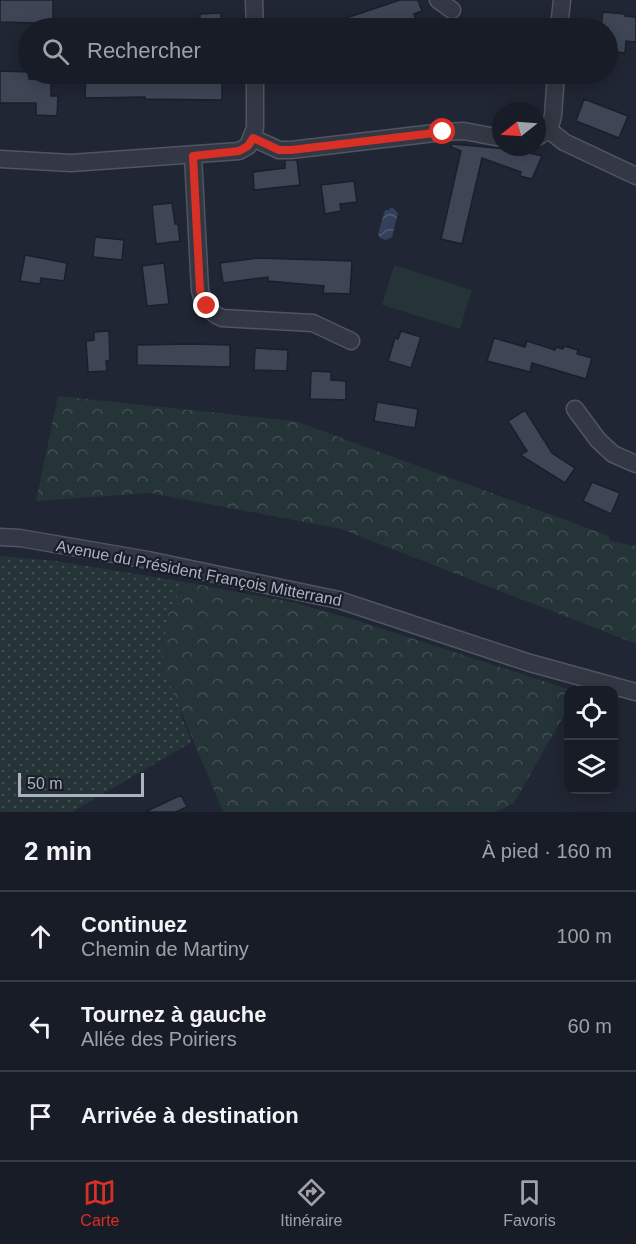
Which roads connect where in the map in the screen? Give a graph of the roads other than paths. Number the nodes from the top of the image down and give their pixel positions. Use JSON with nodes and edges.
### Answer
{"nodes":[{"id":1,"x":254,"y":0,"type":"edge"},
{"id":2,"x":438,"y":0,"type":"edge"},
{"id":3,"x":562,"y":0,"type":"edge"},
{"id":4,"x":452,"y":10,"type":"dead end"},
{"id":5,"x":255,"y":18,"type":"edge"},
{"id":6,"x":561,"y":18,"type":"edge"},
{"id":7,"x":255,"y":84,"type":"edge"},
{"id":8,"x":555,"y":84,"type":"edge"},
{"id":9,"x":546,"y":128,"type":"edge"},
{"id":10,"x":546,"y":135,"type":"edge"},
{"id":11,"x":492,"y":136,"type":"edge"},
{"id":12,"x":253,"y":138,"type":"junction"},
{"id":13,"x":193,"y":156,"type":"junction"},
{"id":14,"x":0,"y":159,"type":"edge"},
{"id":15,"x":636,"y":176,"type":"edge"},
{"id":16,"x":351,"y":341,"type":"dead end"},
{"id":17,"x":574,"y":409,"type":"dead end"},
{"id":18,"x":636,"y":464,"type":"edge"},
{"id":19,"x":0,"y":537,"type":"edge"},
{"id":20,"x":636,"y":692,"type":"edge"}],
"edges":[{"from":1,"to":5,"type":"street"},
{"from":2,"to":4,"type":"street"},
{"from":3,"to":6,"type":"street"},
{"from":7,"to":12,"type":"street"},
{"from":8,"to":9,"type":"street"},
{"from":10,"to":15,"type":"street"},
{"from":11,"to":12,"type":"street"},
{"from":12,"to":13,"type":"street"},
{"from":13,"to":14,"type":"street"},
{"from":13,"to":16,"type":"street"},
{"from":17,"to":18,"type":"street"},
{"from":19,"to":20,"type":"street","name":"Avenue du Président François Mitterrand"}]}
